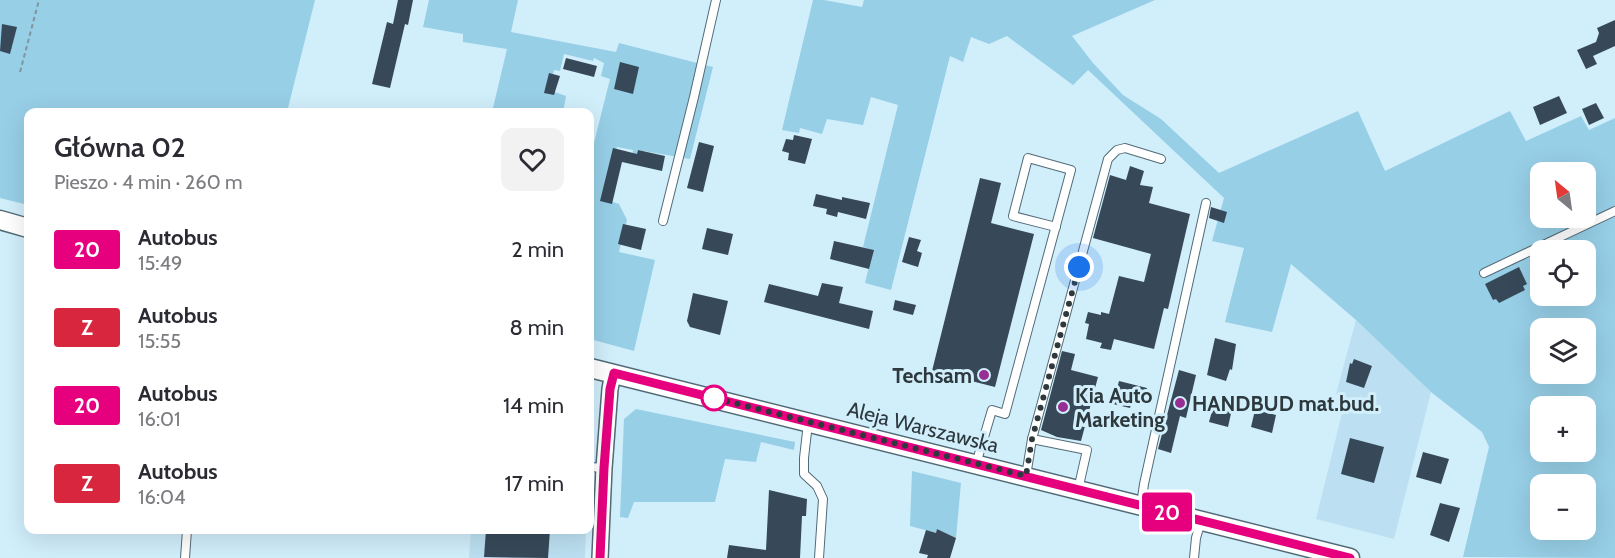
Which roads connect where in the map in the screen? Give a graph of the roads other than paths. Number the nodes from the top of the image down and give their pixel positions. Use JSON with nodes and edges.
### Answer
{"nodes":[{"id":1,"x":716,"y":0,"type":"edge"},
{"id":2,"x":1161,"y":159,"type":"dead end"},
{"id":3,"x":1206,"y":203,"type":"dead end"},
{"id":4,"x":1615,"y":211,"type":"edge"},
{"id":5,"x":0,"y":220,"type":"edge"},
{"id":6,"x":663,"y":221,"type":"dead end"},
{"id":7,"x":24,"y":227,"type":"edge"},
{"id":8,"x":1056,"y":227,"type":"junction"},
{"id":9,"x":1484,"y":273,"type":"dead end"},
{"id":10,"x":594,"y":369,"type":"edge"},
{"id":11,"x":614,"y":373,"type":"junction"},
{"id":12,"x":808,"y":422,"type":"junction"},
{"id":13,"x":1032,"y":439,"type":"junction"},
{"id":14,"x":976,"y":464,"type":"junction"},
{"id":15,"x":597,"y":468,"type":"edge"},
{"id":16,"x":1026,"y":476,"type":"junction"},
{"id":17,"x":1078,"y":490,"type":"junction"},
{"id":18,"x":1141,"y":505,"type":"junction"},
{"id":19,"x":1201,"y":520,"type":"junction"},
{"id":20,"x":187,"y":534,"type":"edge"},
{"id":21,"x":184,"y":558,"type":"edge"},
{"id":22,"x":600,"y":558,"type":"edge"},
{"id":23,"x":819,"y":558,"type":"edge"},
{"id":24,"x":1194,"y":558,"type":"edge"},
{"id":25,"x":1350,"y":558,"type":"edge"}],
"edges":[{"from":1,"to":6,"type":"lane"},
{"from":2,"to":13,"type":"lane"},
{"from":3,"to":18,"type":"lane"},
{"from":4,"to":9,"type":"lane"},
{"from":5,"to":7,"type":"street"},
{"from":8,"to":8,"type":"lane"},
{"from":8,"to":14,"type":"lane"},
{"from":10,"to":11,"type":"street","name":"Aleja Warszawska"},
{"from":11,"to":12,"type":"street","name":"Aleja Warszawska"},
{"from":11,"to":15,"type":"street"},
{"from":12,"to":14,"type":"street","name":"Aleja Warszawska"},
{"from":12,"to":23,"type":"lane"},
{"from":13,"to":16,"type":"lane"},
{"from":13,"to":17,"type":"lane"},
{"from":14,"to":16,"type":"street","name":"Aleja Warszawska"},
{"from":15,"to":22,"type":"street"},
{"from":16,"to":17,"type":"street","name":"Aleja Warszawska"},
{"from":17,"to":18,"type":"street","name":"Aleja Warszawska"},
{"from":18,"to":19,"type":"street","name":"Aleja Warszawska"},
{"from":19,"to":24,"type":"lane"},
{"from":19,"to":25,"type":"street","name":"Aleja Warszawska"},
{"from":20,"to":21,"type":"lane"}]}
